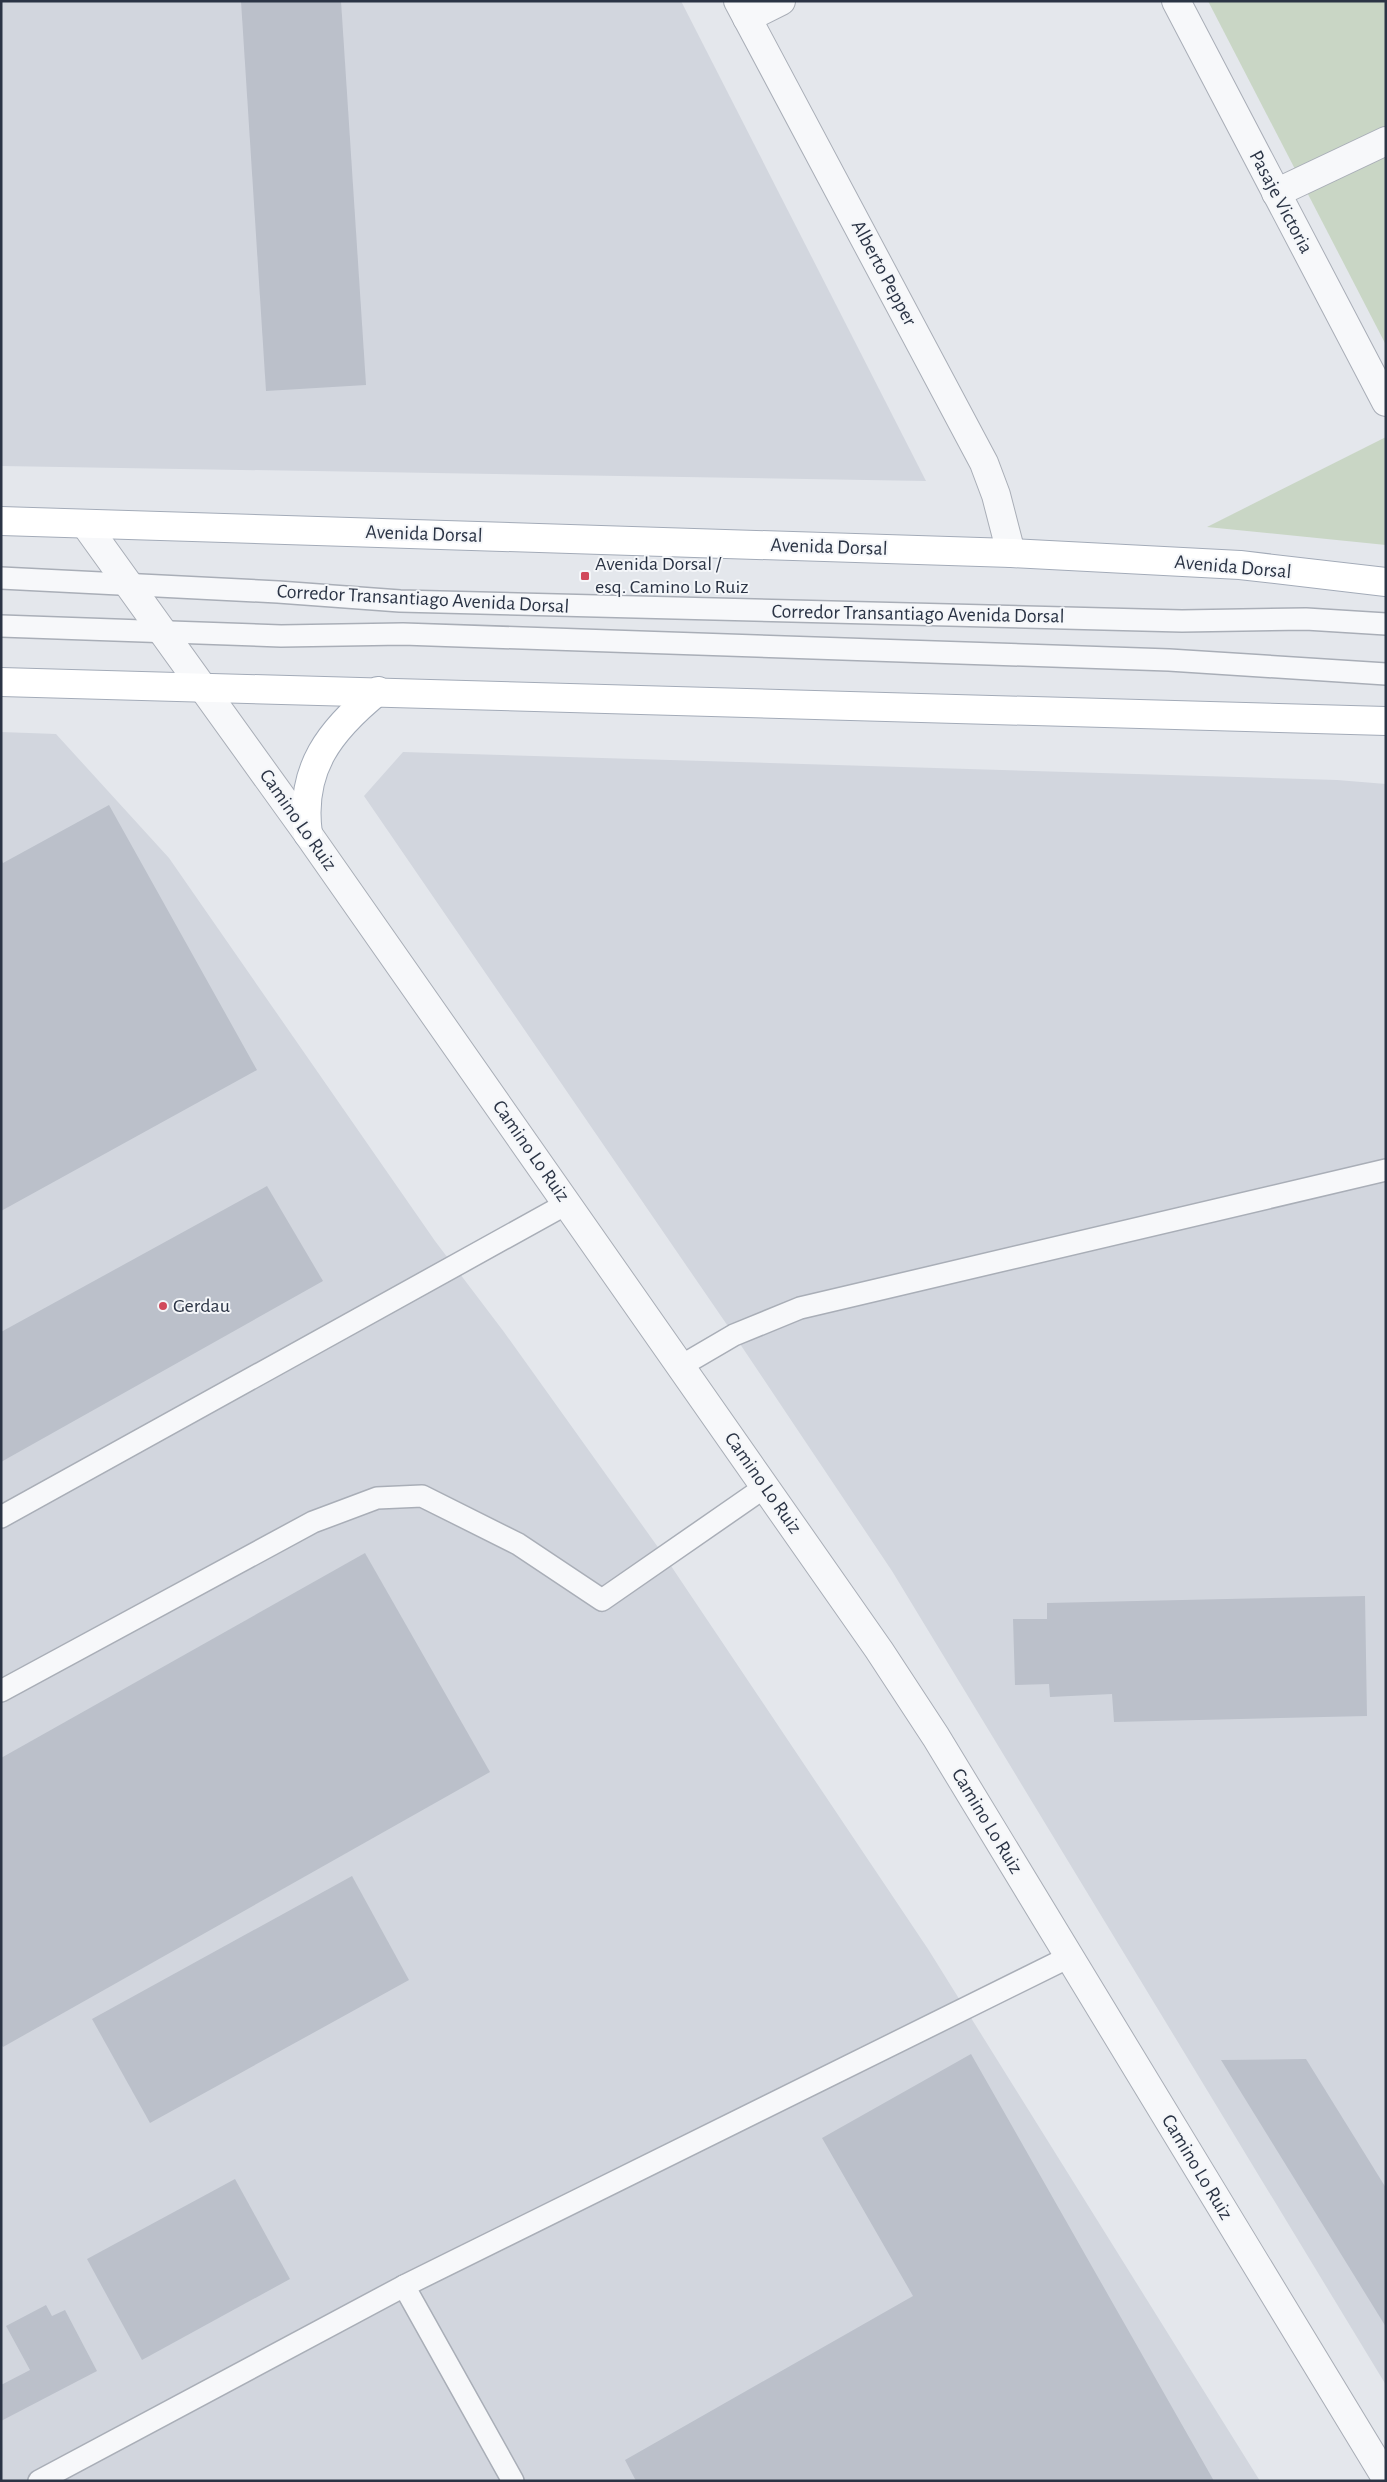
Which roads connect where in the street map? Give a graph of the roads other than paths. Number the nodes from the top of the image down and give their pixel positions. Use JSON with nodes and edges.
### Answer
{"nodes":[{"id":1,"x":781,"y":1,"type":"edge"},
{"id":2,"x":1176,"y":1,"type":"edge"},
{"id":3,"x":743,"y":10,"type":"edge"},
{"id":4,"x":1386,"y":140,"type":"edge"},
{"id":5,"x":1276,"y":193,"type":"junction"},
{"id":6,"x":1386,"y":402,"type":"edge"},
{"id":7,"x":1,"y":521,"type":"edge"},
{"id":8,"x":85,"y":524,"type":"junction"},
{"id":9,"x":1011,"y":553,"type":"junction"},
{"id":10,"x":1,"y":578,"type":"edge"},
{"id":11,"x":1386,"y":582,"type":"edge"},
{"id":12,"x":130,"y":585,"type":"junction"},
{"id":13,"x":1386,"y":624,"type":"edge"},
{"id":14,"x":1,"y":626,"type":"edge"},
{"id":15,"x":163,"y":632,"type":"junction"},
{"id":16,"x":1386,"y":674,"type":"edge"},
{"id":17,"x":1,"y":682,"type":"edge"},
{"id":18,"x":203,"y":688,"type":"junction"},
{"id":19,"x":378,"y":691,"type":"junction"},
{"id":20,"x":1386,"y":721,"type":"edge"},
{"id":21,"x":308,"y":834,"type":"junction"},
{"id":22,"x":1386,"y":1170,"type":"edge"},
{"id":23,"x":568,"y":1203,"type":"junction"},
{"id":24,"x":681,"y":1366,"type":"junction"},
{"id":25,"x":765,"y":1487,"type":"junction"},
{"id":26,"x":1,"y":1517,"type":"edge"},
{"id":27,"x":1,"y":1691,"type":"edge"},
{"id":28,"x":1069,"y":1957,"type":"junction"},
{"id":29,"x":404,"y":2286,"type":"junction"},
{"id":30,"x":1386,"y":2478,"type":"edge"},
{"id":31,"x":39,"y":2481,"type":"edge"},
{"id":32,"x":513,"y":2481,"type":"edge"}],
"edges":[{"from":1,"to":3,"type":"street"},
{"from":2,"to":5,"type":"street","name":"Pasaje Victoria"},
{"from":3,"to":9,"type":"street","name":"Alberto Pepper"},
{"from":4,"to":5,"type":"street"},
{"from":5,"to":6,"type":"street","name":"Pasaje Victoria"},
{"from":7,"to":8,"type":"main road","name":"Avenida Dorsal"},
{"from":8,"to":9,"type":"main road","name":"Avenida Dorsal"},
{"from":8,"to":12,"type":"street","name":"Camino Lo Ruiz"},
{"from":9,"to":11,"type":"main road","name":"Avenida Dorsal"},
{"from":10,"to":12,"type":"lane","name":"Corredor Transantiago Avenida Dorsal"},
{"from":12,"to":13,"type":"lane","name":"Corredor Transantiago Avenida Dorsal"},
{"from":12,"to":15,"type":"street","name":"Camino Lo Ruiz"},
{"from":14,"to":15,"type":"lane","name":"Corredor Transantiago Avenida Dorsal"},
{"from":15,"to":16,"type":"lane","name":"Corredor Transantiago Avenida Dorsal"},
{"from":15,"to":18,"type":"street","name":"Camino Lo Ruiz"},
{"from":17,"to":18,"type":"main road"},
{"from":18,"to":19,"type":"main road"},
{"from":18,"to":21,"type":"street","name":"Camino Lo Ruiz"},
{"from":19,"to":20,"type":"main road"},
{"from":19,"to":21,"type":"main road"},
{"from":21,"to":23,"type":"street","name":"Camino Lo Ruiz"},
{"from":22,"to":24,"type":"lane"},
{"from":23,"to":24,"type":"street","name":"Camino Lo Ruiz"},
{"from":23,"to":26,"type":"lane"},
{"from":24,"to":25,"type":"street","name":"Camino Lo Ruiz"},
{"from":25,"to":27,"type":"lane"},
{"from":25,"to":28,"type":"street","name":"Camino Lo Ruiz"},
{"from":28,"to":29,"type":"lane"},
{"from":28,"to":30,"type":"street","name":"Camino Lo Ruiz"},
{"from":29,"to":31,"type":"lane"},
{"from":29,"to":32,"type":"lane"}]}
